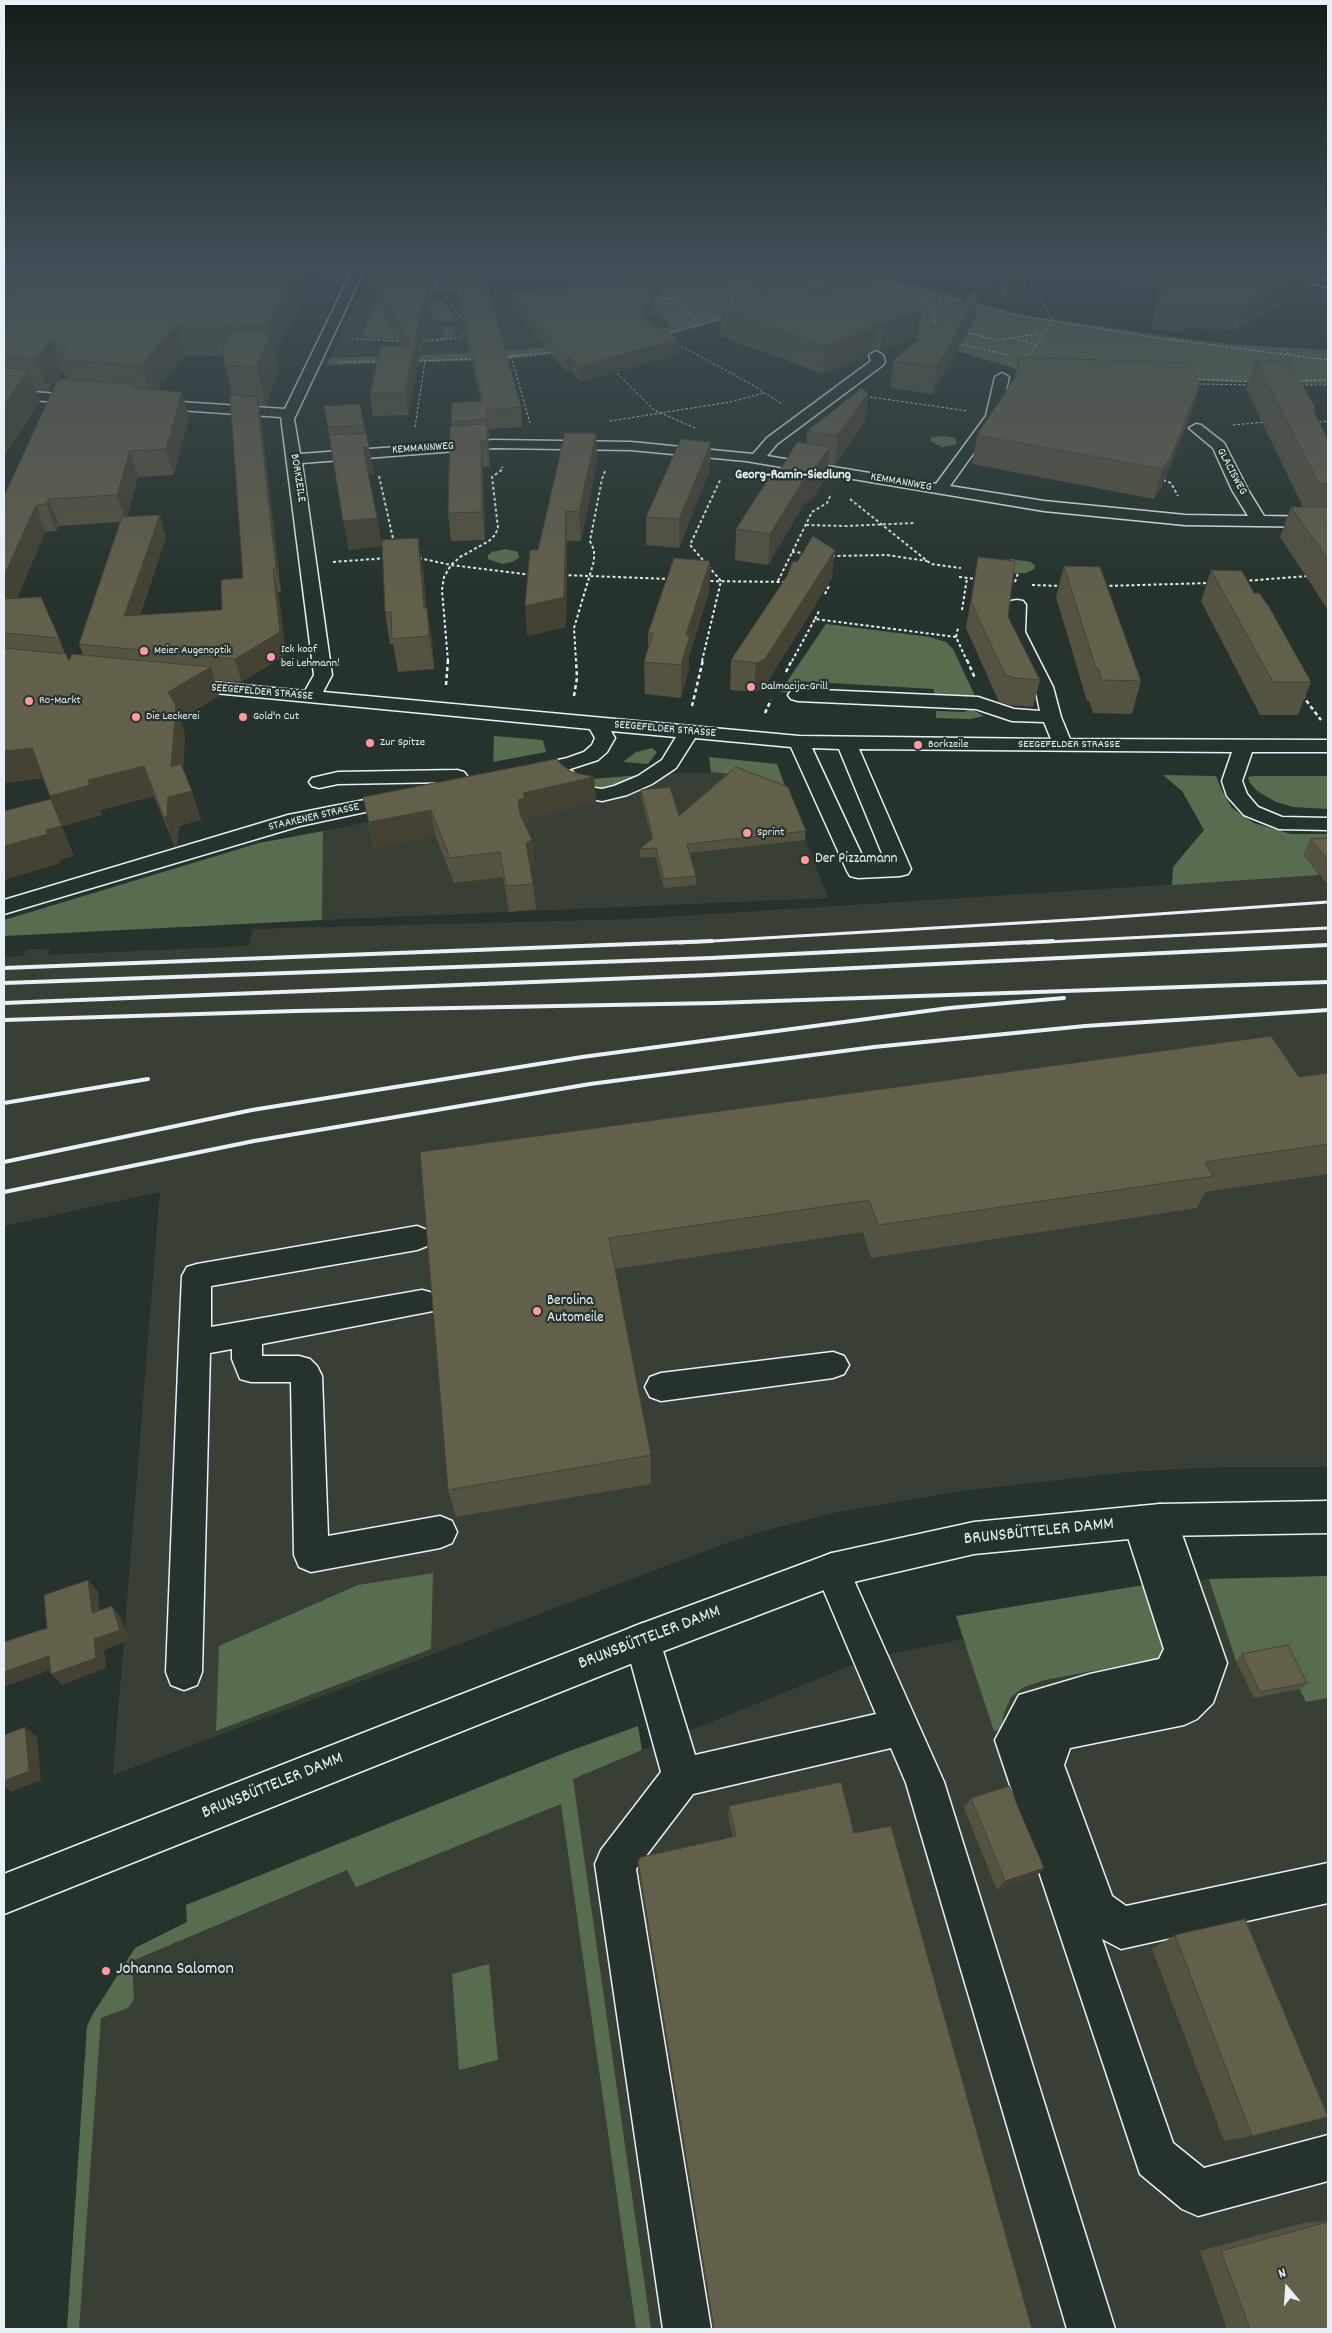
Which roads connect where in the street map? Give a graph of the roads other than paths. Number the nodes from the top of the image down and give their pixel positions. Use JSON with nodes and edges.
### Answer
{"nodes":[{"id":1,"x":307,"y":375,"type":"edge"},
{"id":2,"x":860,"y":375,"type":"edge"},
{"id":3,"x":1002,"y":377,"type":"dead end"},
{"id":4,"x":4,"y":394,"type":"edge"},
{"id":5,"x":98,"y":400,"type":"edge"},
{"id":6,"x":136,"y":403,"type":"edge"},
{"id":7,"x":289,"y":413,"type":"junction"},
{"id":8,"x":1196,"y":428,"type":"edge"},
{"id":9,"x":294,"y":459,"type":"junction"},
{"id":10,"x":757,"y":459,"type":"junction"},
{"id":11,"x":939,"y":490,"type":"junction"},
{"id":12,"x":1260,"y":522,"type":"junction"},
{"id":13,"x":1328,"y":522,"type":"edge"},
{"id":14,"x":1017,"y":605,"type":"dead end"},
{"id":15,"x":162,"y":683,"type":"edge"},
{"id":16,"x":798,"y":695,"type":"dead end"},
{"id":17,"x":311,"y":698,"type":"junction"},
{"id":18,"x":1050,"y":717,"type":"junction"},
{"id":19,"x":597,"y":724,"type":"junction"},
{"id":20,"x":687,"y":732,"type":"junction"},
{"id":21,"x":1326,"y":737,"type":"edge"},
{"id":22,"x":799,"y":742,"type":"junction"},
{"id":23,"x":847,"y":744,"type":"junction"},
{"id":24,"x":1063,"y":745,"type":"junction"},
{"id":25,"x":1244,"y":746,"type":"junction"},
{"id":26,"x":560,"y":766,"type":"junction"},
{"id":27,"x":506,"y":777,"type":"edge"},
{"id":28,"x":318,"y":782,"type":"dead end"},
{"id":29,"x":1328,"y":824,"type":"edge"},
{"id":30,"x":4,"y":906,"type":"edge"},
{"id":31,"x":417,"y":1238,"type":"dead end"},
{"id":32,"x":422,"y":1302,"type":"dead end"},
{"id":33,"x":247,"y":1334,"type":"junction"},
{"id":34,"x":194,"y":1343,"type":"junction"},
{"id":35,"x":833,"y":1365,"type":"dead end"},
{"id":36,"x":661,"y":1387,"type":"dead end"},
{"id":37,"x":1328,"y":1517,"type":"edge"},
{"id":38,"x":1150,"y":1521,"type":"junction"},
{"id":39,"x":440,"y":1532,"type":"dead end"},
{"id":40,"x":832,"y":1570,"type":"junction"},
{"id":41,"x":643,"y":1641,"type":"junction"},
{"id":42,"x":184,"y":1672,"type":"dead end"},
{"id":43,"x":901,"y":1727,"type":"junction"},
{"id":44,"x":682,"y":1777,"type":"junction"},
{"id":45,"x":1328,"y":1883,"type":"edge"},
{"id":46,"x":4,"y":1894,"type":"edge"},
{"id":47,"x":1328,"y":2158,"type":"edge"},
{"id":48,"x":687,"y":2329,"type":"edge"},
{"id":49,"x":1091,"y":2329,"type":"edge"}],
"edges":[{"from":1,"to":7,"type":"street","name":"BORKZEILE"},
{"from":2,"to":10,"type":"street"},
{"from":3,"to":11,"type":"street"},
{"from":4,"to":5,"type":"street"},
{"from":6,"to":7,"type":"street"},
{"from":7,"to":9,"type":"street","name":"BORKZEILE"},
{"from":8,"to":12,"type":"street","name":"GLACISWEG"},
{"from":9,"to":10,"type":"street","name":"KEMMANNWEG"},
{"from":9,"to":17,"type":"street","name":"BORKZEILE"},
{"from":10,"to":11,"type":"street","name":"KEMMANNWEG"},
{"from":11,"to":12,"type":"street","name":"KEMMANNWEG"},
{"from":12,"to":13,"type":"street","name":"KEMMANNWEG"},
{"from":14,"to":18,"type":"street"},
{"from":15,"to":17,"type":"street","name":"SEEGEFELDER STRASSE"},
{"from":16,"to":18,"type":"street"},
{"from":17,"to":19,"type":"street","name":"SEEGEFELDER STRASSE"},
{"from":18,"to":24,"type":"street"},
{"from":19,"to":20,"type":"street","name":"SEEGEFELDER STRASSE"},
{"from":19,"to":26,"type":"street"},
{"from":20,"to":22,"type":"street","name":"SEEGEFELDER STRASSE"},
{"from":20,"to":26,"type":"street"},
{"from":21,"to":25,"type":"street","name":"SEEGEFELDER STRASSE"},
{"from":22,"to":23,"type":"street","name":"SEEGEFELDER STRASSE"},
{"from":22,"to":23,"type":"street"},
{"from":23,"to":24,"type":"street","name":"SEEGEFELDER STRASSE"},
{"from":24,"to":25,"type":"street","name":"SEEGEFELDER STRASSE"},
{"from":25,"to":29,"type":"street"},
{"from":26,"to":27,"type":"street"},
{"from":28,"to":30,"type":"street","name":"STAAKENER STRASSE"},
{"from":31,"to":34,"type":"street"},
{"from":32,"to":33,"type":"street"},
{"from":33,"to":34,"type":"street"},
{"from":33,"to":39,"type":"street"},
{"from":34,"to":42,"type":"street"},
{"from":35,"to":36,"type":"street"},
{"from":37,"to":38,"type":"street","name":"BRUNSBÜTTELER DAMM"},
{"from":38,"to":40,"type":"street","name":"BRUNSBÜTTELER DAMM"},
{"from":38,"to":45,"type":"street"},
{"from":38,"to":47,"type":"street"},
{"from":40,"to":41,"type":"street","name":"BRUNSBÜTTELER DAMM"},
{"from":40,"to":43,"type":"street"},
{"from":41,"to":44,"type":"street"},
{"from":41,"to":46,"type":"street","name":"BRUNSBÜTTELER DAMM"},
{"from":43,"to":44,"type":"street"},
{"from":43,"to":49,"type":"street"},
{"from":44,"to":48,"type":"street"}]}
